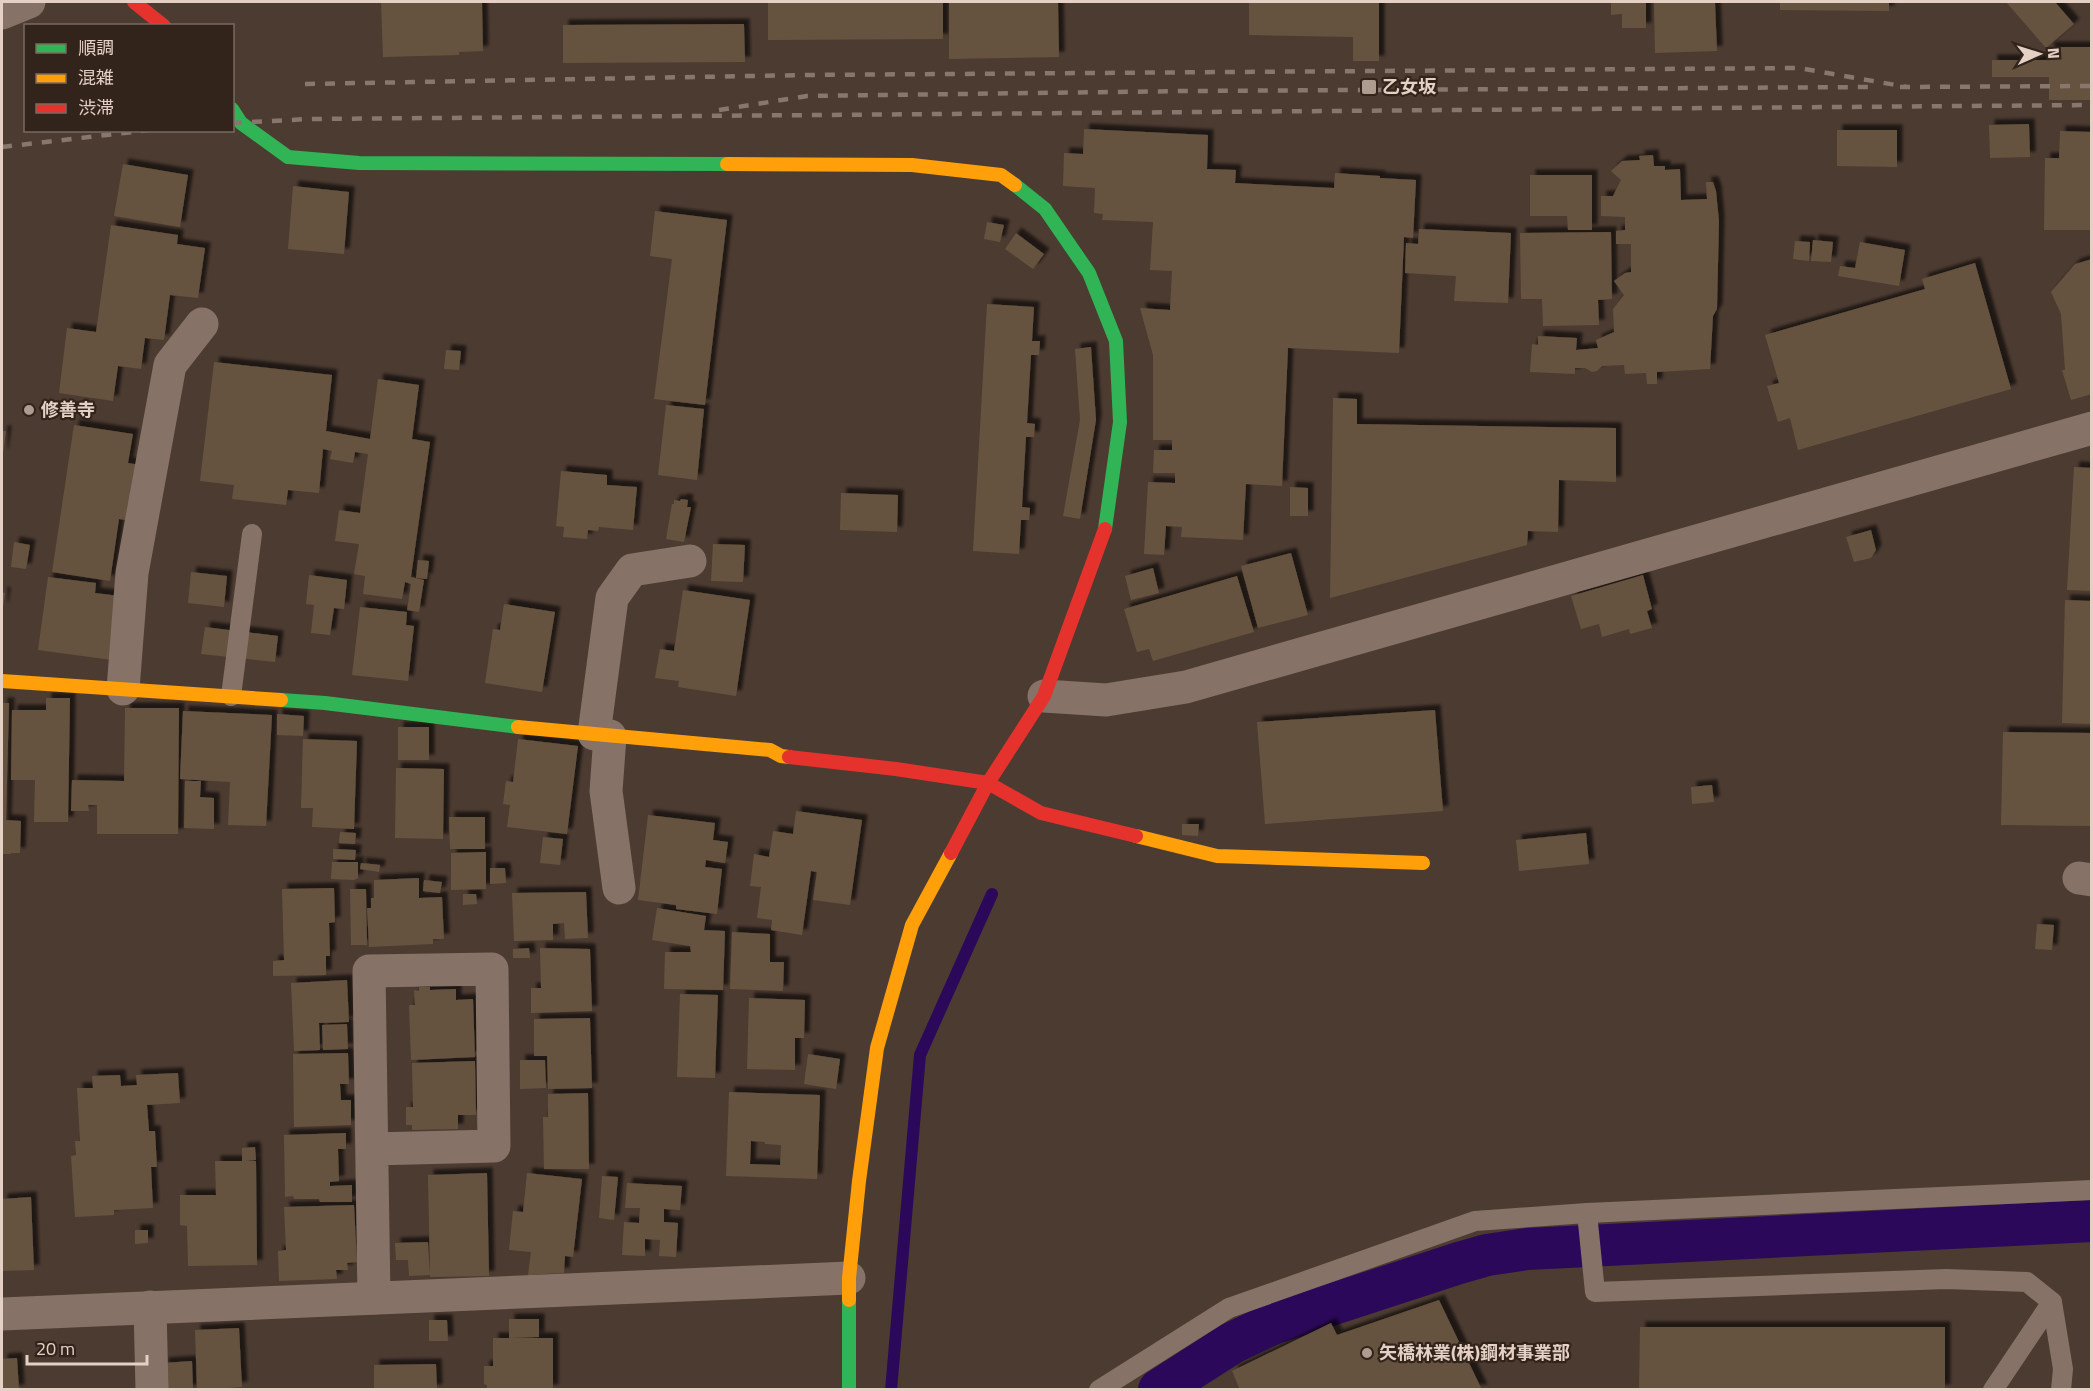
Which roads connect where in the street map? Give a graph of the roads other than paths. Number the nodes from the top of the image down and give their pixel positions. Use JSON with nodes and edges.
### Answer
{"nodes":[{"id":1,"x":28,"y":2,"type":"edge"},
{"id":2,"x":134,"y":2,"type":"edge"},
{"id":3,"x":2,"y":13,"type":"edge"},
{"id":4,"x":162,"y":24,"type":"edge"},
{"id":5,"x":234,"y":112,"type":"edge"},
{"id":6,"x":202,"y":324,"type":"dead end"},
{"id":7,"x":2091,"y":428,"type":"edge"},
{"id":8,"x":252,"y":534,"type":"dead end"},
{"id":9,"x":690,"y":561,"type":"dead end"},
{"id":10,"x":2,"y":681,"type":"edge"},
{"id":11,"x":123,"y":689,"type":"junction"},
{"id":12,"x":231,"y":696,"type":"junction"},
{"id":13,"x":1044,"y":696,"type":"junction"},
{"id":14,"x":602,"y":735,"type":"junction"},
{"id":15,"x":988,"y":783,"type":"junction"},
{"id":16,"x":1423,"y":863,"type":"dead end"},
{"id":17,"x":619,"y":888,"type":"dead end"},
{"id":18,"x":372,"y":1149,"type":"junction"},
{"id":19,"x":2091,"y":1190,"type":"edge"},
{"id":20,"x":1587,"y":1213,"type":"junction"},
{"id":21,"x":849,"y":1278,"type":"junction"},
{"id":22,"x":374,"y":1298,"type":"junction"},
{"id":23,"x":2052,"y":1302,"type":"junction"},
{"id":24,"x":150,"y":1307,"type":"junction"},
{"id":25,"x":2,"y":1314,"type":"edge"},
{"id":26,"x":152,"y":1389,"type":"edge"},
{"id":27,"x":849,"y":1389,"type":"edge"},
{"id":28,"x":1099,"y":1389,"type":"edge"},
{"id":29,"x":1993,"y":1389,"type":"edge"},
{"id":30,"x":2061,"y":1389,"type":"edge"}],
"edges":[{"from":1,"to":3,"type":"street"},
{"from":2,"to":4,"type":"street"},
{"from":5,"to":13,"type":"street"},
{"from":6,"to":11,"type":"street"},
{"from":7,"to":13,"type":"street"},
{"from":8,"to":12,"type":"lane"},
{"from":9,"to":14,"type":"street"},
{"from":10,"to":11,"type":"street"},
{"from":11,"to":12,"type":"street"},
{"from":12,"to":14,"type":"street"},
{"from":13,"to":15,"type":"street"},
{"from":14,"to":15,"type":"street"},
{"from":14,"to":17,"type":"street"},
{"from":15,"to":16,"type":"street"},
{"from":15,"to":21,"type":"street"},
{"from":18,"to":18,"type":"street"},
{"from":18,"to":22,"type":"street"},
{"from":19,"to":20,"type":"lane"},
{"from":20,"to":23,"type":"lane"},
{"from":20,"to":28,"type":"lane"},
{"from":21,"to":22,"type":"street"},
{"from":21,"to":27,"type":"street"},
{"from":22,"to":24,"type":"street"},
{"from":23,"to":29,"type":"lane"},
{"from":23,"to":30,"type":"lane"},
{"from":24,"to":25,"type":"street"},
{"from":24,"to":26,"type":"street"}]}
